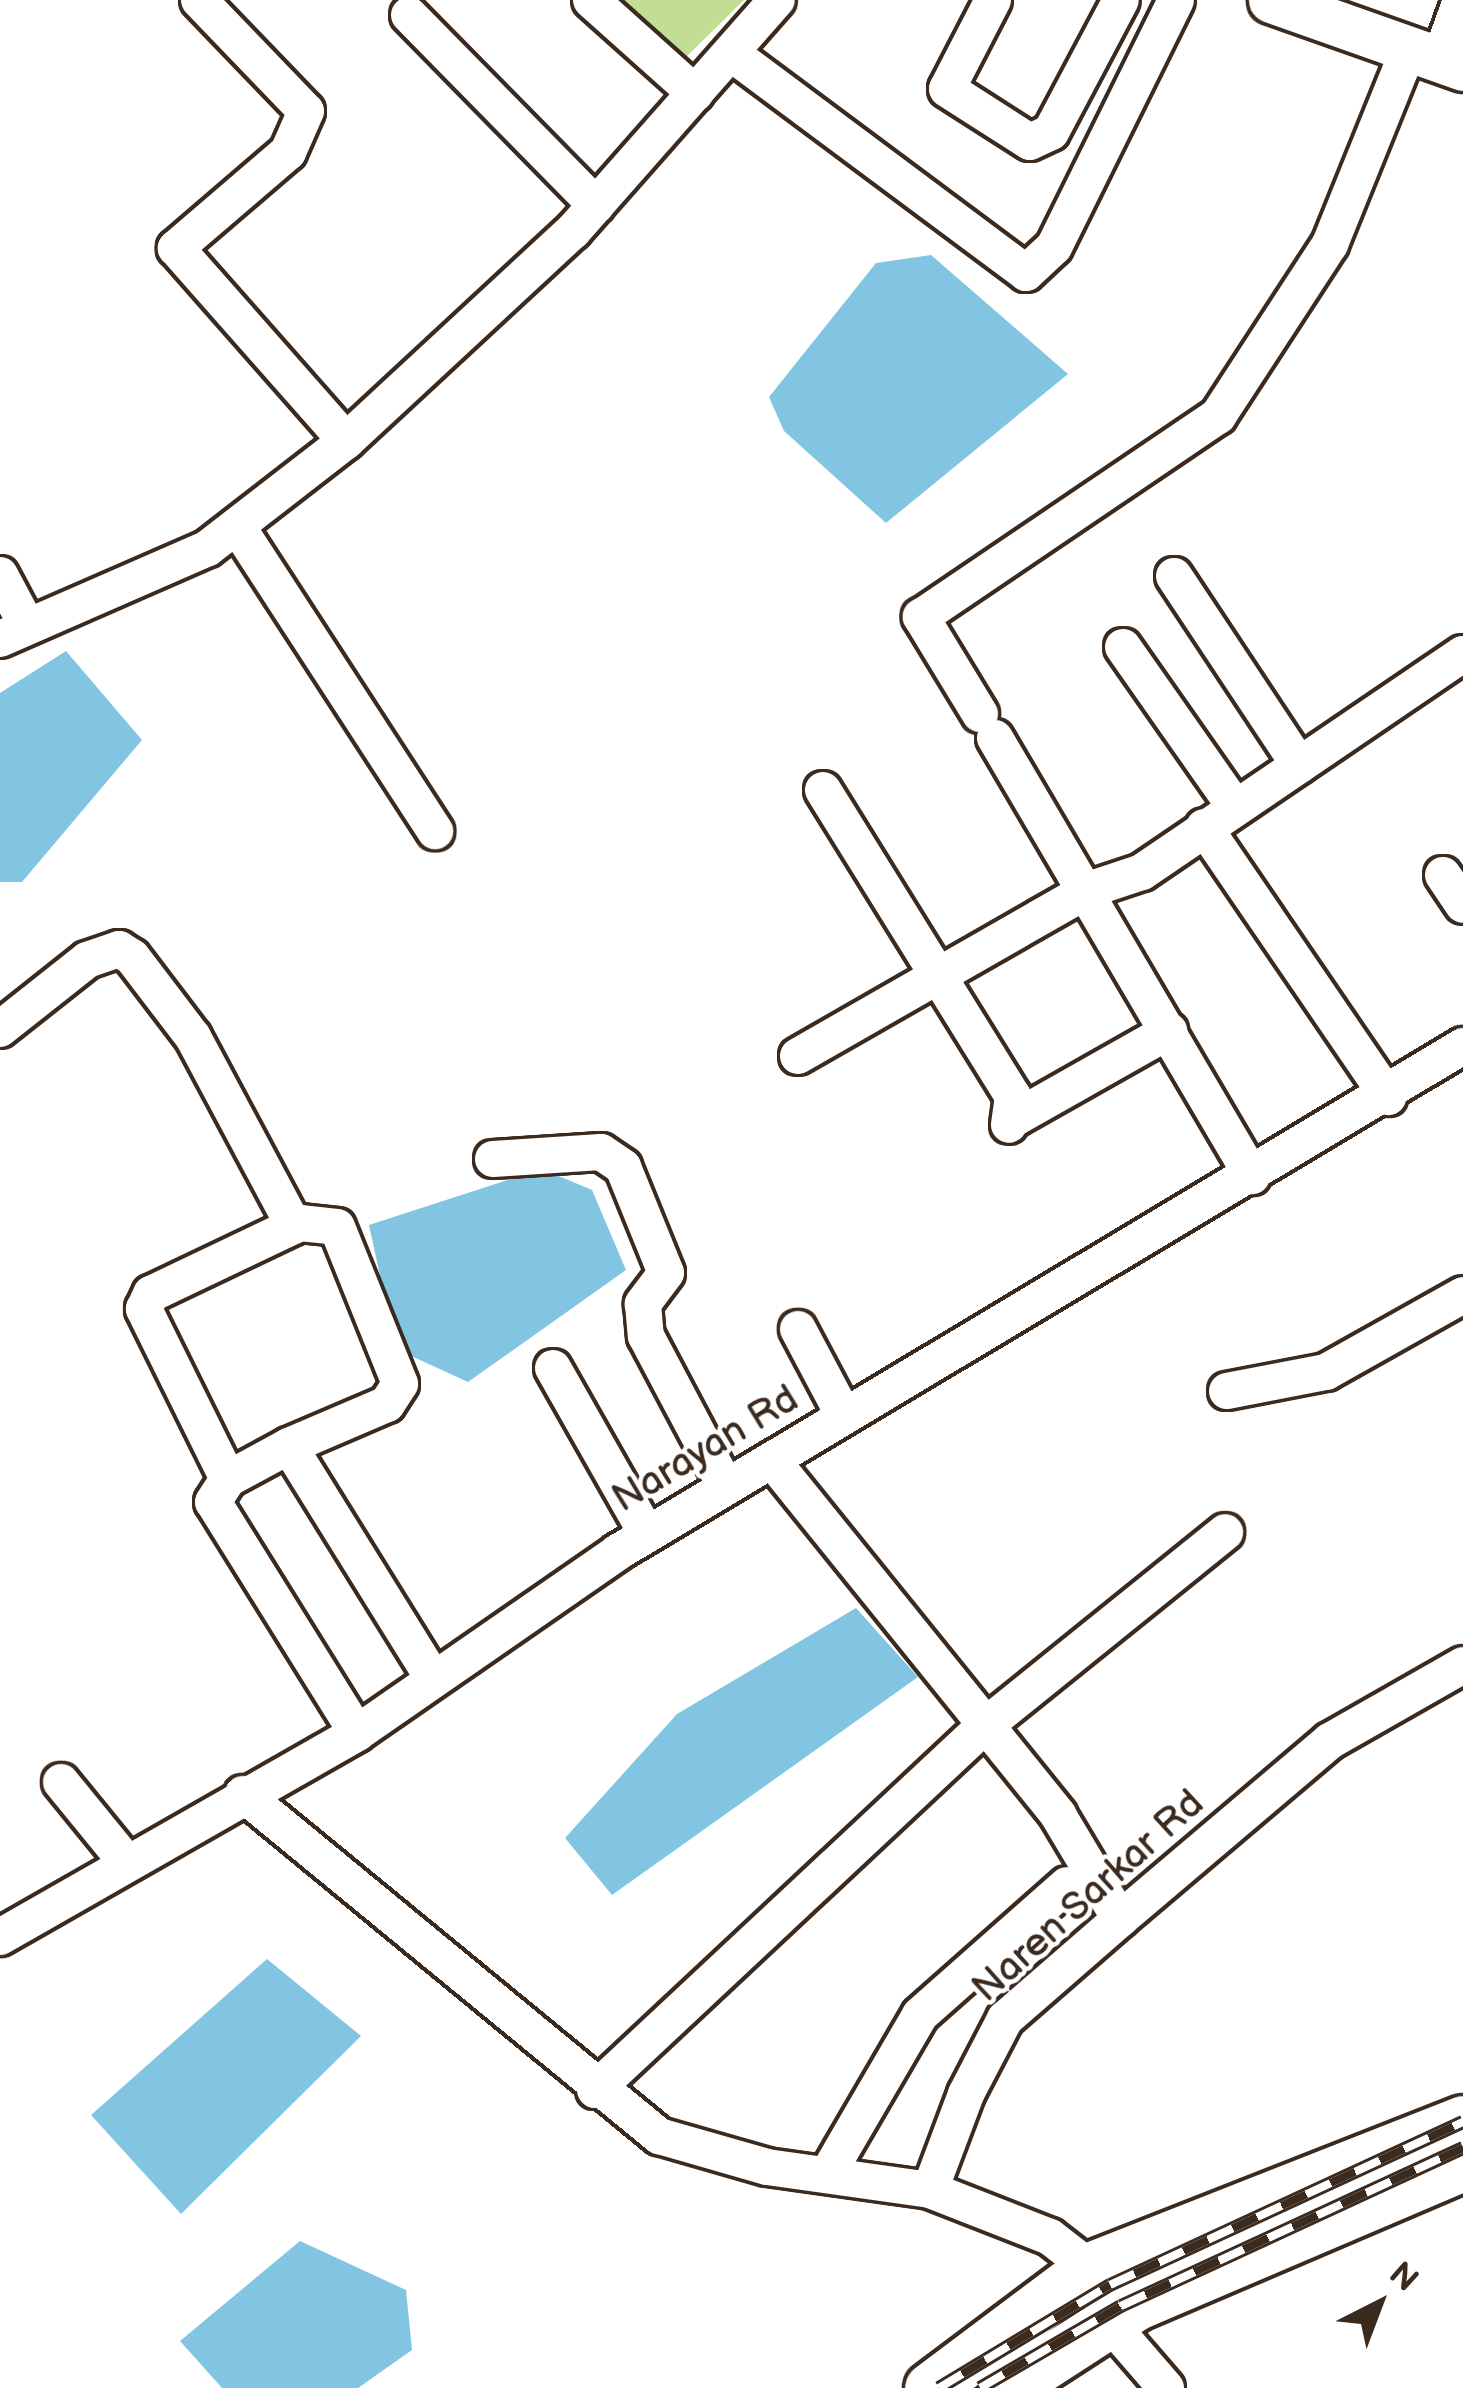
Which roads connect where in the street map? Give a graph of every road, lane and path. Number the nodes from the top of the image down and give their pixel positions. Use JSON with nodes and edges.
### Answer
{"nodes":[{"id":1,"x":199,"y":0,"type":"edge"},
{"id":2,"x":591,"y":0,"type":"edge"},
{"id":3,"x":777,"y":0,"type":"edge"},
{"id":4,"x":993,"y":0,"type":"edge"},
{"id":5,"x":1121,"y":0,"type":"edge"},
{"id":6,"x":1176,"y":0,"type":"edge"},
{"id":7,"x":1270,"y":0,"type":"edge"},
{"id":8,"x":1461,"y":0,"type":"edge"},
{"id":9,"x":409,"y":15,"type":"dead end"},
{"id":10,"x":731,"y":52,"type":"junction"},
{"id":11,"x":1437,"y":58,"type":"edge"},
{"id":12,"x":695,"y":93,"type":"junction"},
{"id":13,"x":596,"y":205,"type":"junction"},
{"id":14,"x":346,"y":441,"type":"junction"},
{"id":15,"x":237,"y":526,"type":"junction"},
{"id":16,"x":0,"y":575,"type":"edge"},
{"id":17,"x":1174,"y":576,"type":"dead end"},
{"id":18,"x":13,"y":632,"type":"edge"},
{"id":19,"x":1123,"y":647,"type":"dead end"},
{"id":20,"x":1463,"y":655,"type":"edge"},
{"id":21,"x":1299,"y":765,"type":"junction"},
{"id":22,"x":823,"y":790,"type":"dead end"},
{"id":23,"x":1235,"y":807,"type":"junction"},
{"id":24,"x":1204,"y":827,"type":"junction"},
{"id":25,"x":435,"y":830,"type":"dead end"},
{"id":26,"x":1088,"y":890,"type":"junction"},
{"id":27,"x":937,"y":976,"type":"junction"},
{"id":28,"x":0,"y":1029,"type":"edge"},
{"id":29,"x":1169,"y":1031,"type":"junction"},
{"id":30,"x":1463,"y":1046,"type":"edge"},
{"id":31,"x":797,"y":1056,"type":"dead end"},
{"id":32,"x":1388,"y":1097,"type":"junction"},
{"id":33,"x":493,"y":1159,"type":"dead end"},
{"id":34,"x":1252,"y":1176,"type":"junction"},
{"id":35,"x":294,"y":1226,"type":"junction"},
{"id":36,"x":1463,"y":1295,"type":"edge"},
{"id":37,"x":798,"y":1329,"type":"dead end"},
{"id":38,"x":553,"y":1369,"type":"dead end"},
{"id":39,"x":1227,"y":1391,"type":"dead end"},
{"id":40,"x":844,"y":1416,"type":"junction"},
{"id":41,"x":289,"y":1446,"type":"junction"},
{"id":42,"x":772,"y":1460,"type":"junction"},
{"id":43,"x":228,"y":1479,"type":"junction"},
{"id":44,"x":726,"y":1487,"type":"junction"},
{"id":45,"x":1226,"y":1532,"type":"dead end"},
{"id":46,"x":647,"y":1534,"type":"junction"},
{"id":47,"x":1463,"y":1665,"type":"edge"},
{"id":48,"x":434,"y":1678,"type":"junction"},
{"id":49,"x":980,"y":1730,"type":"junction"},
{"id":50,"x":357,"y":1733,"type":"junction"},
{"id":51,"x":61,"y":1782,"type":"dead end"},
{"id":52,"x":243,"y":1794,"type":"junction"},
{"id":53,"x":127,"y":1863,"type":"junction"},
{"id":54,"x":1067,"y":1885,"type":"dead end"},
{"id":55,"x":1120,"y":1919,"type":"junction"},
{"id":56,"x":4,"y":1929,"type":"edge"},
{"id":57,"x":595,"y":2090,"type":"junction"},
{"id":58,"x":1463,"y":2121,"type":"edge"},
{"id":59,"x":1463,"y":2165,"type":"edge"},
{"id":60,"x":1396,"y":2170,"type":"junction"},
{"id":61,"x":826,"y":2175,"type":"junction"},
{"id":62,"x":930,"y":2190,"type":"junction"},
{"id":63,"x":1090,"y":2268,"type":"junction"},
{"id":64,"x":1109,"y":2322,"type":"junction"},
{"id":65,"x":930,"y":2388,"type":"edge"},
{"id":66,"x":1007,"y":2388,"type":"edge"},
{"id":67,"x":1166,"y":2388,"type":"edge"}],
"edges":[{"from":1,"to":14,"type":"street"},
{"from":2,"to":12,"type":"street"},
{"from":3,"to":10,"type":"street"},
{"from":4,"to":5,"type":"street"},
{"from":6,"to":10,"type":"street"},
{"from":7,"to":11,"type":"main road"},
{"from":8,"to":11,"type":"street"},
{"from":9,"to":13,"type":"street"},
{"from":10,"to":12,"type":"street"},
{"from":11,"to":26,"type":"street"},
{"from":12,"to":13,"type":"street"},
{"from":13,"to":14,"type":"street"},
{"from":14,"to":15,"type":"street"},
{"from":15,"to":18,"type":"street"},
{"from":15,"to":25,"type":"street"},
{"from":16,"to":18,"type":"street"},
{"from":17,"to":21,"type":"street"},
{"from":19,"to":23,"type":"street"},
{"from":20,"to":21,"type":"street"},
{"from":21,"to":23,"type":"street"},
{"from":22,"to":27,"type":"street"},
{"from":23,"to":24,"type":"street"},
{"from":24,"to":26,"type":"street"},
{"from":24,"to":32,"type":"street"},
{"from":26,"to":27,"type":"street"},
{"from":26,"to":29,"type":"street"},
{"from":27,"to":29,"type":"street"},
{"from":27,"to":31,"type":"street"},
{"from":28,"to":35,"type":"street"},
{"from":29,"to":34,"type":"street"},
{"from":30,"to":32,"type":"street","name":"Narayan Rd"},
{"from":32,"to":34,"type":"street","name":"Narayan Rd"},
{"from":33,"to":44,"type":"street"},
{"from":34,"to":40,"type":"street","name":"Narayan Rd"},
{"from":35,"to":41,"type":"street"},
{"from":35,"to":43,"type":"street"},
{"from":36,"to":39,"type":"street"},
{"from":37,"to":40,"type":"street"},
{"from":38,"to":46,"type":"street"},
{"from":40,"to":42,"type":"street","name":"Narayan Rd"},
{"from":41,"to":43,"type":"street"},
{"from":41,"to":48,"type":"street"},
{"from":42,"to":44,"type":"street","name":"Narayan Rd"},
{"from":42,"to":49,"type":"street"},
{"from":43,"to":50,"type":"street"},
{"from":44,"to":46,"type":"street","name":"Narayan Rd"},
{"from":45,"to":49,"type":"street"},
{"from":46,"to":48,"type":"street","name":"Narayan Rd"},
{"from":47,"to":55,"type":"street","name":"Naren Sarkar Rd"},
{"from":48,"to":50,"type":"street","name":"Narayan Rd"},
{"from":49,"to":55,"type":"street"},
{"from":49,"to":57,"type":"street"},
{"from":50,"to":52,"type":"street","name":"Narayan Rd"},
{"from":51,"to":53,"type":"street"},
{"from":52,"to":53,"type":"street","name":"Narayan Rd"},
{"from":52,"to":57,"type":"street"},
{"from":53,"to":56,"type":"street","name":"Narayan Rd"},
{"from":54,"to":61,"type":"street"},
{"from":55,"to":62,"type":"street","name":"Naren Sarkar Rd"},
{"from":57,"to":61,"type":"street"},
{"from":58,"to":60,"type":"highway"},
{"from":59,"to":60,"type":"highway"},
{"from":60,"to":63,"type":"highway"},
{"from":60,"to":64,"type":"highway"},
{"from":61,"to":62,"type":"street"},
{"from":62,"to":63,"type":"street"},
{"from":63,"to":64,"type":"street"},
{"from":63,"to":65,"type":"highway"},
{"from":64,"to":66,"type":"highway"},
{"from":64,"to":67,"type":"street"}]}
